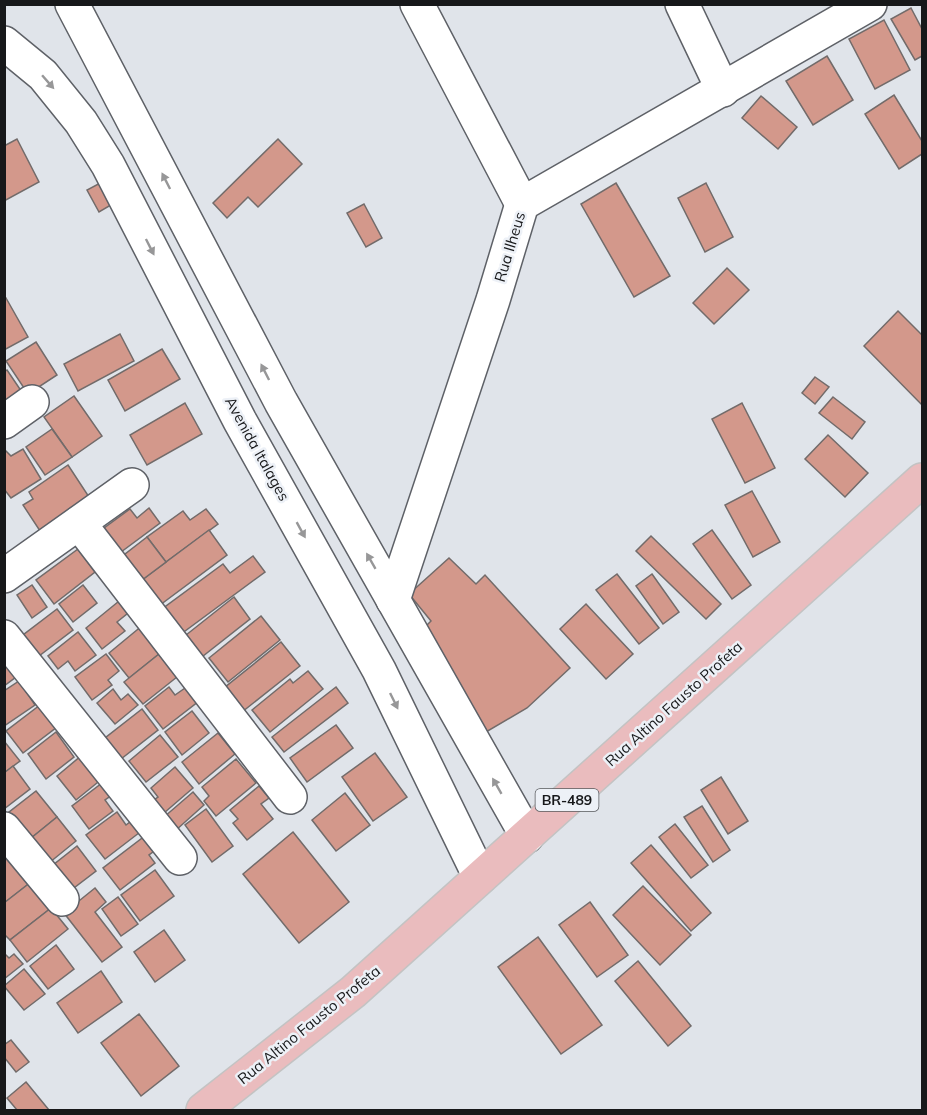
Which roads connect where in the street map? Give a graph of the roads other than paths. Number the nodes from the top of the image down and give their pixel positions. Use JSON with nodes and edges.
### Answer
{"nodes":[{"id":1,"x":72,"y":4,"type":"edge"},
{"id":2,"x":417,"y":4,"type":"edge"},
{"id":3,"x":682,"y":4,"type":"edge"},
{"id":4,"x":870,"y":4,"type":"edge"},
{"id":5,"x":4,"y":43,"type":"edge"},
{"id":6,"x":723,"y":90,"type":"junction"},
{"id":7,"x":122,"y":97,"type":"junction"},
{"id":8,"x":81,"y":122,"type":"junction"},
{"id":9,"x":522,"y":204,"type":"junction"},
{"id":10,"x":32,"y":402,"type":"dead end"},
{"id":11,"x":281,"y":402,"type":"junction"},
{"id":12,"x":240,"y":421,"type":"junction"},
{"id":13,"x":4,"y":422,"type":"edge"},
{"id":14,"x":922,"y":480,"type":"edge"},
{"id":15,"x":132,"y":485,"type":"dead end"},
{"id":16,"x":79,"y":523,"type":"junction"},
{"id":17,"x":4,"y":576,"type":"edge"},
{"id":18,"x":393,"y":600,"type":"junction"},
{"id":19,"x":4,"y":637,"type":"edge"},
{"id":20,"x":290,"y":797,"type":"dead end"},
{"id":21,"x":4,"y":829,"type":"edge"},
{"id":22,"x":527,"y":836,"type":"junction"},
{"id":23,"x":180,"y":858,"type":"dead end"},
{"id":24,"x":480,"y":878,"type":"junction"},
{"id":25,"x":62,"y":898,"type":"dead end"},
{"id":26,"x":203,"y":1110,"type":"edge"}],
"edges":[{"from":1,"to":7,"type":"street"},
{"from":2,"to":9,"type":"street"},
{"from":3,"to":6,"type":"street"},
{"from":4,"to":6,"type":"street","name":"Rua Ilheus"},
{"from":5,"to":8,"type":"street","name":"Avenida Italages","one_way":true},
{"from":6,"to":9,"type":"street","name":"Rua Ilheus"},
{"from":7,"to":8,"type":"street"},
{"from":11,"to":7,"type":"street","one_way":true},
{"from":8,"to":12,"type":"street","name":"Avenida Italages","one_way":true},
{"from":9,"to":18,"type":"street","name":"Rua Ilheus"},
{"from":10,"to":13,"type":"street"},
{"from":11,"to":12,"type":"street"},
{"from":18,"to":11,"type":"street","one_way":true},
{"from":12,"to":24,"type":"street","name":"Avenida Italages","one_way":true},
{"from":14,"to":22,"type":"main road","name":"Rua Altino Fausto Profeta","number":"BR-489"},
{"from":15,"to":16,"type":"street"},
{"from":16,"to":17,"type":"street"},
{"from":16,"to":20,"type":"street"},
{"from":22,"to":18,"type":"street","one_way":true},
{"from":19,"to":23,"type":"street"},
{"from":21,"to":25,"type":"street"},
{"from":22,"to":24,"type":"main road","name":"Rua Altino Fausto Profeta","number":"BR-489"},
{"from":24,"to":26,"type":"main road","name":"Rua Altino Fausto Profeta","number":"BR-489"}]}
